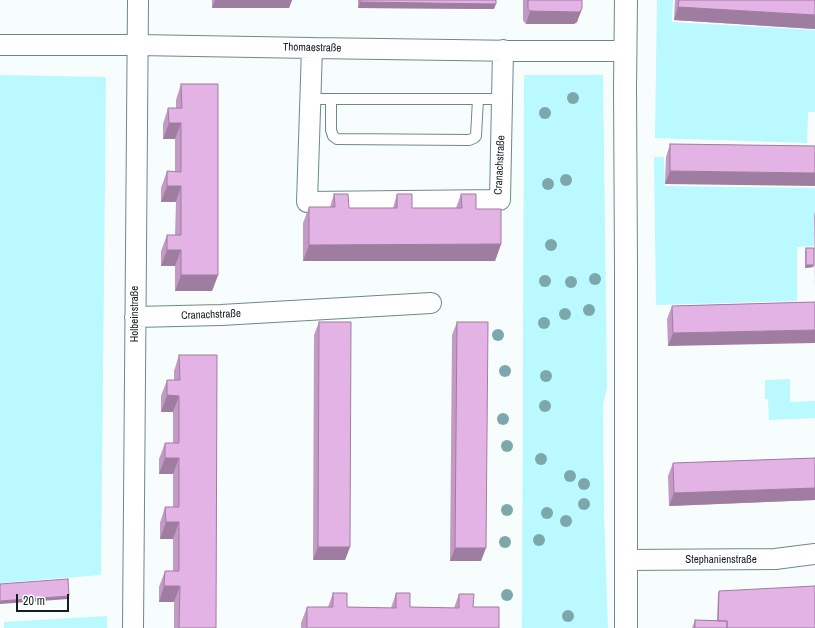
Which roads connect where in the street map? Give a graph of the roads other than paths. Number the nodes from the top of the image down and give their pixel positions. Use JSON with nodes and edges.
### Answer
{"nodes":[{"id":1,"x":138,"y":0,"type":"edge"},
{"id":2,"x":626,"y":0,"type":"edge"},
{"id":3,"x":0,"y":45,"type":"edge"},
{"id":4,"x":137,"y":45,"type":"junction"},
{"id":5,"x":312,"y":48,"type":"junction"},
{"id":6,"x":503,"y":50,"type":"junction"},
{"id":7,"x":625,"y":51,"type":"junction"},
{"id":8,"x":310,"y":99,"type":"junction"},
{"id":9,"x":331,"y":99,"type":"junction"},
{"id":10,"x":478,"y":99,"type":"junction"},
{"id":11,"x":502,"y":99,"type":"junction"},
{"id":12,"x":431,"y":303,"type":"dead end"},
{"id":13,"x":135,"y":318,"type":"junction"},
{"id":14,"x":815,"y":554,"type":"edge"},
{"id":15,"x":626,"y":560,"type":"junction"},
{"id":16,"x":133,"y":628,"type":"edge"},
{"id":17,"x":626,"y":628,"type":"edge"}],
"edges":[{"from":1,"to":4,"type":"street","name":"Holbeinstraße"},
{"from":2,"to":7,"type":"main road"},
{"from":3,"to":4,"type":"street","name":"Thomaestraße"},
{"from":4,"to":5,"type":"street","name":"Thomaestraße"},
{"from":4,"to":13,"type":"street","name":"Holbeinstraße"},
{"from":5,"to":6,"type":"street","name":"Thomaestraße"},
{"from":5,"to":8,"type":"street","name":"Cranachstraße"},
{"from":6,"to":7,"type":"street","name":"Thomaestraße"},
{"from":6,"to":11,"type":"street","name":"Cranachstraße"},
{"from":7,"to":15,"type":"main road"},
{"from":8,"to":9,"type":"lane"},
{"from":8,"to":11,"type":"street","name":"Cranachstraße"},
{"from":9,"to":10,"type":"lane"},
{"from":9,"to":10,"type":"lane"},
{"from":10,"to":11,"type":"lane"},
{"from":12,"to":13,"type":"street","name":"Cranachstraße"},
{"from":13,"to":16,"type":"street","name":"Holbeinstraße"},
{"from":14,"to":15,"type":"street","name":"Stephanienstraße"},
{"from":15,"to":17,"type":"main road"}]}
